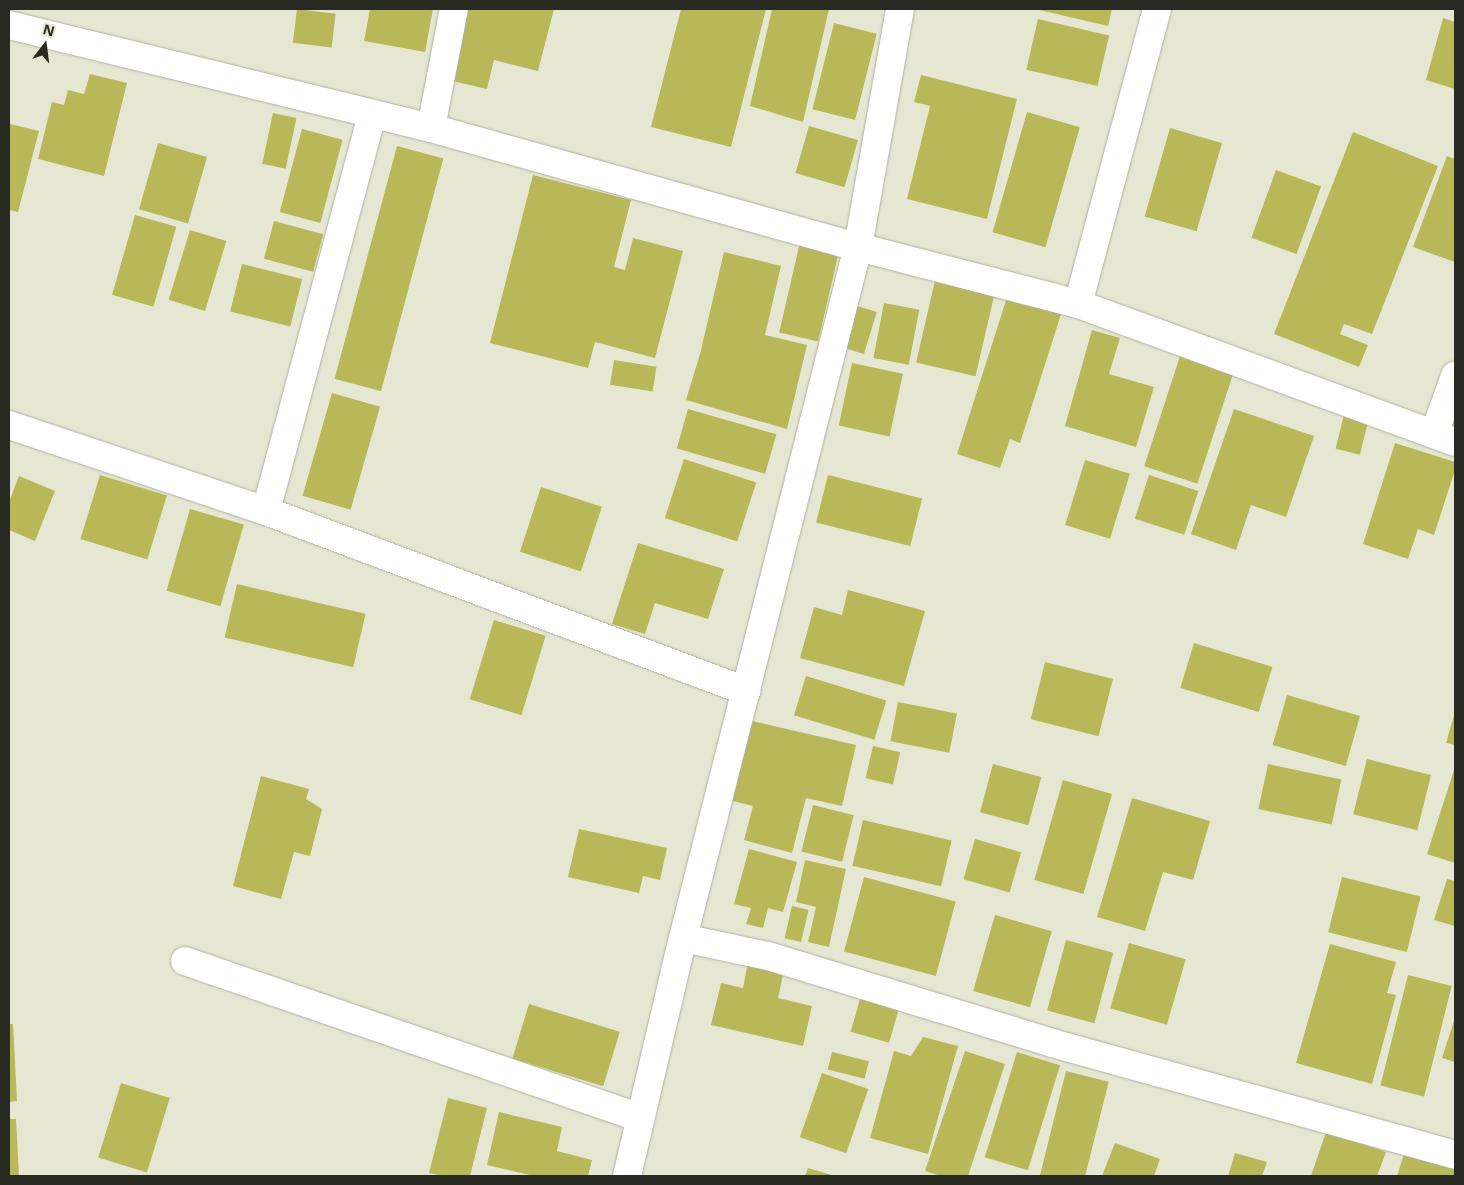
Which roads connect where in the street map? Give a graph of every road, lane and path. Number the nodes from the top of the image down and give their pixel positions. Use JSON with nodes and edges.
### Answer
{"nodes":[{"id":1,"x":454,"y":9,"type":"edge"},
{"id":2,"x":900,"y":9,"type":"edge"},
{"id":3,"x":1157,"y":9,"type":"edge"},
{"id":4,"x":9,"y":25,"type":"edge"},
{"id":5,"x":372,"y":115,"type":"junction"},
{"id":6,"x":431,"y":128,"type":"junction"},
{"id":7,"x":858,"y":247,"type":"junction"},
{"id":8,"x":1078,"y":304,"type":"junction"},
{"id":9,"x":1455,"y":376,"type":"edge"},
{"id":10,"x":9,"y":425,"type":"edge"},
{"id":11,"x":1444,"y":438,"type":"edge"},
{"id":12,"x":266,"y":511,"type":"junction"},
{"id":13,"x":746,"y":691,"type":"junction"},
{"id":14,"x":684,"y":938,"type":"junction"},
{"id":15,"x":185,"y":961,"type":"dead end"},
{"id":16,"x":640,"y":1118,"type":"junction"},
{"id":17,"x":1455,"y":1155,"type":"edge"},
{"id":18,"x":627,"y":1176,"type":"edge"}],
"edges":[{"from":1,"to":6,"type":"street"},
{"from":2,"to":7,"type":"street"},
{"from":3,"to":8,"type":"street"},
{"from":4,"to":5,"type":"street"},
{"from":5,"to":6,"type":"street"},
{"from":5,"to":12,"type":"street"},
{"from":6,"to":7,"type":"street"},
{"from":7,"to":8,"type":"street"},
{"from":7,"to":13,"type":"street"},
{"from":8,"to":11,"type":"street"},
{"from":9,"to":11,"type":"street"},
{"from":10,"to":12,"type":"street"},
{"from":12,"to":13,"type":"street"},
{"from":13,"to":14,"type":"street"},
{"from":14,"to":16,"type":"street"},
{"from":14,"to":17,"type":"street"},
{"from":15,"to":16,"type":"street"},
{"from":16,"to":18,"type":"street"}]}
